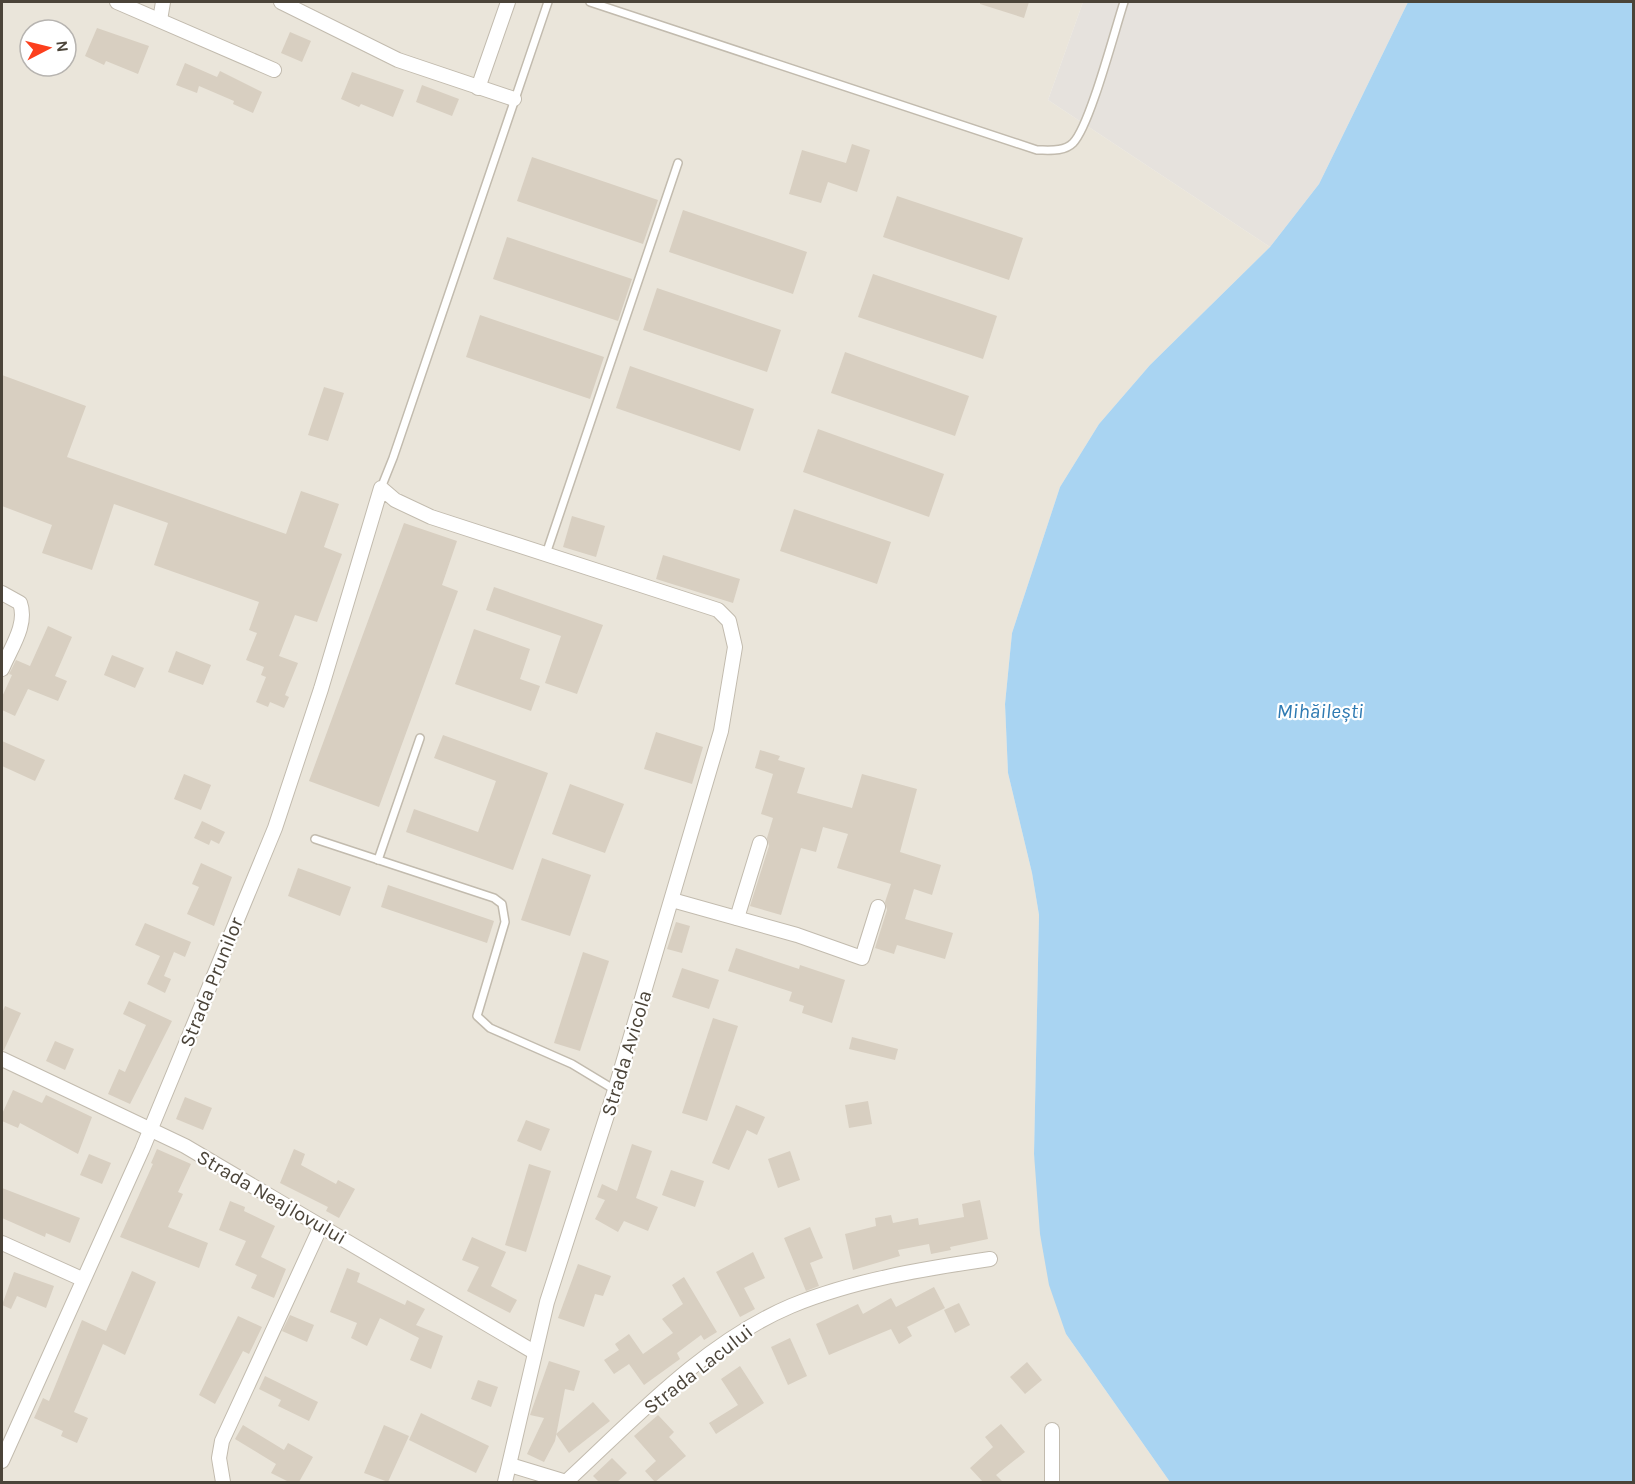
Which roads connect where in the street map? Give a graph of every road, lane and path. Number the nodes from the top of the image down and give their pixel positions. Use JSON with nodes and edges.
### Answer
{"nodes":[{"id":1,"x":117,"y":2,"type":"edge"},
{"id":2,"x":163,"y":2,"type":"edge"},
{"id":3,"x":281,"y":2,"type":"edge"},
{"id":4,"x":508,"y":2,"type":"edge"},
{"id":5,"x":548,"y":2,"type":"edge"},
{"id":6,"x":590,"y":2,"type":"edge"},
{"id":7,"x":1124,"y":2,"type":"edge"},
{"id":8,"x":159,"y":20,"type":"junction"},
{"id":9,"x":274,"y":70,"type":"dead end"},
{"id":10,"x":478,"y":88,"type":"junction"},
{"id":11,"x":514,"y":99,"type":"junction"},
{"id":12,"x":678,"y":163,"type":"dead end"},
{"id":13,"x":381,"y":488,"type":"junction"},
{"id":14,"x":546,"y":554,"type":"junction"},
{"id":15,"x":2,"y":592,"type":"edge"},
{"id":16,"x":2,"y":669,"type":"edge"},
{"id":17,"x":420,"y":738,"type":"dead end"},
{"id":18,"x":315,"y":839,"type":"dead end"},
{"id":19,"x":760,"y":843,"type":"dead end"},
{"id":20,"x":378,"y":860,"type":"junction"},
{"id":21,"x":672,"y":900,"type":"junction"},
{"id":22,"x":878,"y":907,"type":"dead end"},
{"id":23,"x":736,"y":918,"type":"junction"},
{"id":24,"x":2,"y":1059,"type":"edge"},
{"id":25,"x":615,"y":1090,"type":"junction"},
{"id":26,"x":150,"y":1130,"type":"junction"},
{"id":27,"x":321,"y":1226,"type":"junction"},
{"id":28,"x":2,"y":1243,"type":"edge"},
{"id":29,"x":990,"y":1259,"type":"dead end"},
{"id":30,"x":82,"y":1279,"type":"junction"},
{"id":31,"x":534,"y":1352,"type":"junction"},
{"id":32,"x":1052,"y":1430,"type":"dead end"},
{"id":33,"x":2,"y":1461,"type":"edge"},
{"id":34,"x":510,"y":1465,"type":"junction"},
{"id":35,"x":223,"y":1482,"type":"edge"},
{"id":36,"x":505,"y":1482,"type":"edge"},
{"id":37,"x":566,"y":1482,"type":"edge"},
{"id":38,"x":1052,"y":1482,"type":"edge"}],
"edges":[{"from":1,"to":8,"type":"street"},
{"from":2,"to":8,"type":"street"},
{"from":3,"to":10,"type":"street"},
{"from":4,"to":10,"type":"street"},
{"from":5,"to":11,"type":"lane"},
{"from":6,"to":7,"type":"lane"},
{"from":8,"to":9,"type":"street"},
{"from":10,"to":11,"type":"street"},
{"from":11,"to":13,"type":"lane"},
{"from":12,"to":14,"type":"lane"},
{"from":13,"to":14,"type":"street"},
{"from":13,"to":26,"type":"street","name":"Strada Prunilor"},
{"from":14,"to":21,"type":"street","name":"Strada Avicola"},
{"from":15,"to":16,"type":"street"},
{"from":17,"to":20,"type":"lane"},
{"from":18,"to":20,"type":"lane"},
{"from":19,"to":23,"type":"street"},
{"from":20,"to":25,"type":"lane"},
{"from":21,"to":23,"type":"street"},
{"from":21,"to":25,"type":"street","name":"Strada Avicola"},
{"from":22,"to":23,"type":"street"},
{"from":24,"to":26,"type":"street","name":"Strada Neajlovului"},
{"from":25,"to":31,"type":"street","name":"Strada Avicola"},
{"from":26,"to":27,"type":"street","name":"Strada Neajlovului"},
{"from":26,"to":30,"type":"street","name":"Strada Prunilor"},
{"from":27,"to":31,"type":"street","name":"Strada Neajlovului"},
{"from":27,"to":35,"type":"street"},
{"from":28,"to":30,"type":"street"},
{"from":29,"to":37,"type":"street","name":"Strada Lacului"},
{"from":30,"to":33,"type":"street","name":"Strada Prunilor"},
{"from":31,"to":34,"type":"street","name":"Strada Avicola"},
{"from":32,"to":38,"type":"street"},
{"from":34,"to":36,"type":"street","name":"Strada Avicola"},
{"from":34,"to":37,"type":"street"}]}
